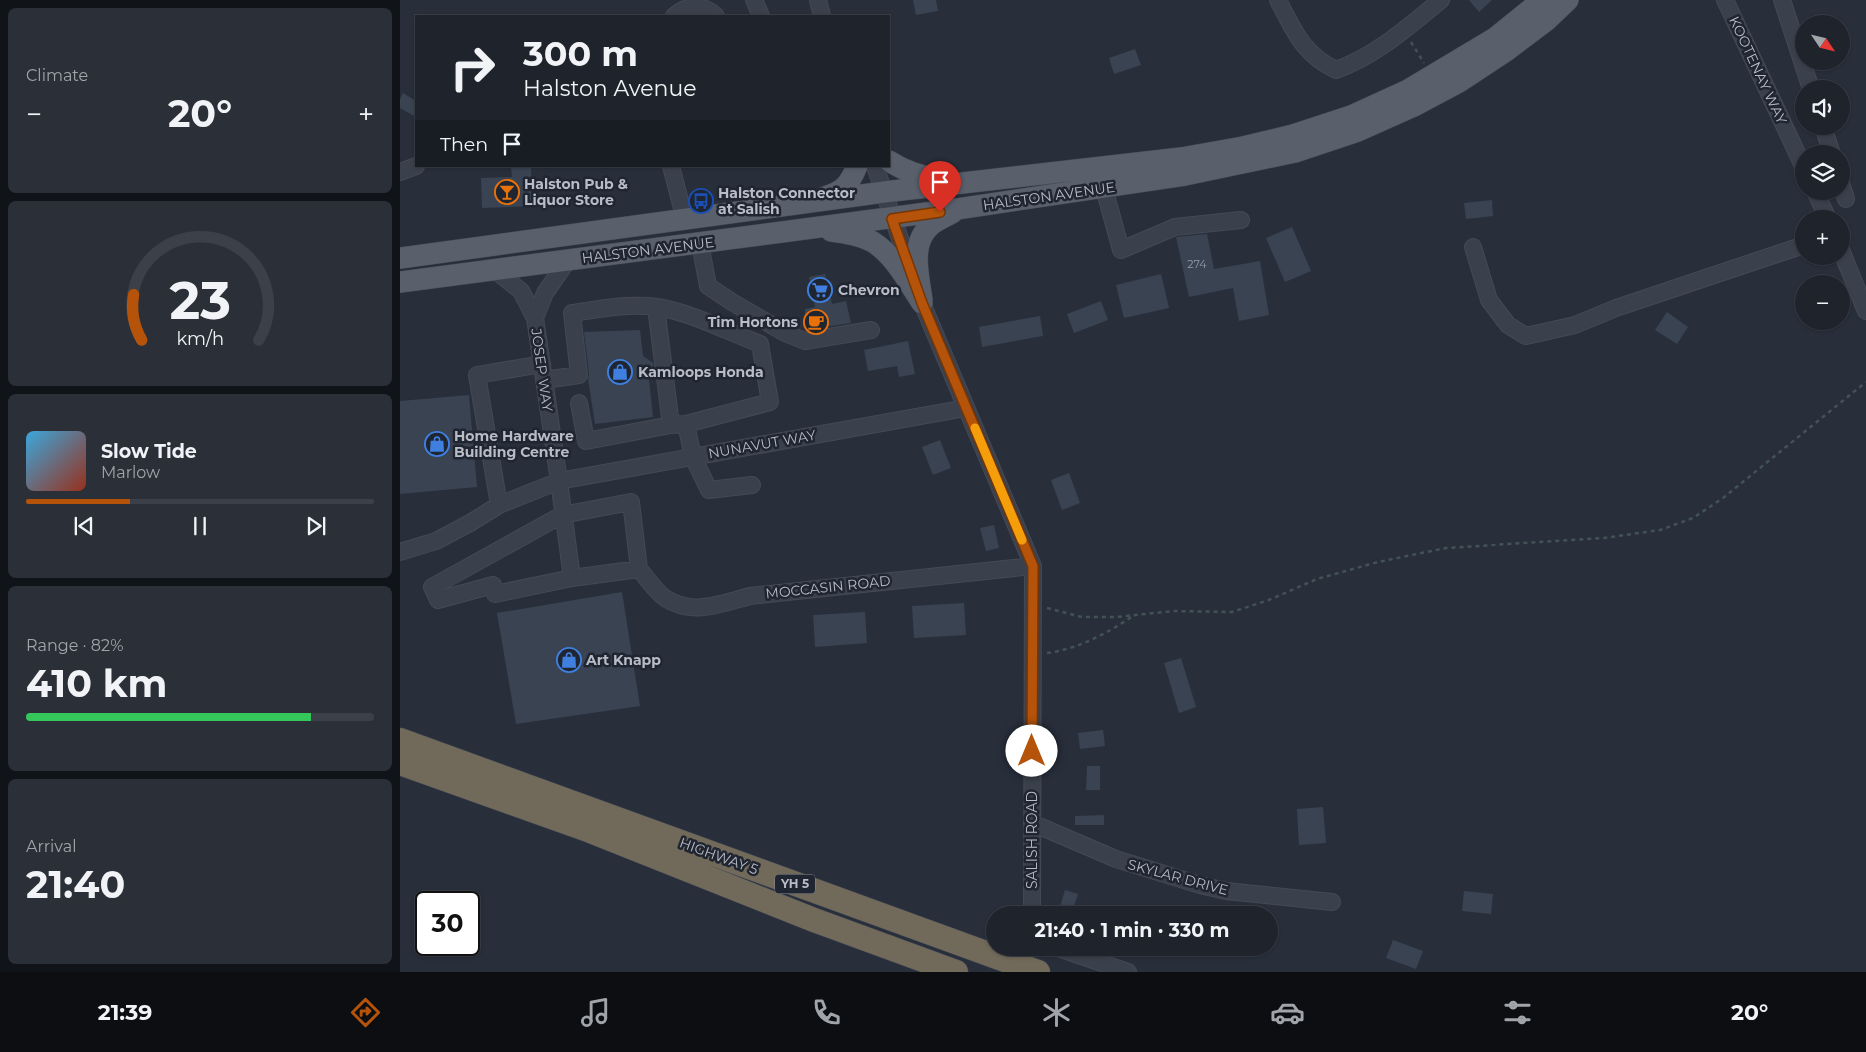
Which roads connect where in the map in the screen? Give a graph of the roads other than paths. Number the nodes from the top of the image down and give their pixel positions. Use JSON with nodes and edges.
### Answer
{"nodes":[{"id":1,"x":754,"y":0,"type":"edge"},
{"id":2,"x":818,"y":0,"type":"edge"},
{"id":3,"x":1278,"y":0,"type":"edge"},
{"id":4,"x":1441,"y":0,"type":"edge"},
{"id":5,"x":1542,"y":0,"type":"edge"},
{"id":6,"x":1568,"y":0,"type":"edge"},
{"id":7,"x":1725,"y":0,"type":"edge"},
{"id":8,"x":1782,"y":0,"type":"edge"},
{"id":9,"x":675,"y":15,"type":"edge"},
{"id":10,"x":714,"y":15,"type":"edge"},
{"id":11,"x":761,"y":15,"type":"edge"},
{"id":12,"x":822,"y":15,"type":"edge"},
{"id":13,"x":1808,"y":80,"type":"edge"},
{"id":14,"x":1795,"y":149,"type":"edge"},
{"id":15,"x":890,"y":162,"type":"edge"},
{"id":16,"x":415,"y":166,"type":"edge"},
{"id":17,"x":671,"y":167,"type":"edge"},
{"id":18,"x":857,"y":167,"type":"edge"},
{"id":19,"x":874,"y":167,"type":"edge"},
{"id":20,"x":400,"y":172,"type":"edge"},
{"id":21,"x":976,"y":181,"type":"junction"},
{"id":22,"x":1104,"y":188,"type":"junction"},
{"id":23,"x":884,"y":192,"type":"junction"},
{"id":24,"x":805,"y":203,"type":"junction"},
{"id":25,"x":957,"y":209,"type":"junction"},
{"id":26,"x":892,"y":219,"type":"junction"},
{"id":27,"x":685,"y":220,"type":"junction"},
{"id":28,"x":1241,"y":220,"type":"dead end"},
{"id":29,"x":817,"y":228,"type":"junction"},
{"id":30,"x":700,"y":243,"type":"junction"},
{"id":31,"x":1474,"y":247,"type":"dead end"},
{"id":32,"x":1795,"y":248,"type":"edge"},
{"id":33,"x":400,"y":258,"type":"edge"},
{"id":34,"x":568,"y":260,"type":"junction"},
{"id":35,"x":1847,"y":265,"type":"edge"},
{"id":36,"x":495,"y":270,"type":"junction"},
{"id":37,"x":400,"y":282,"type":"edge"},
{"id":38,"x":922,"y":303,"type":"junction"},
{"id":39,"x":656,"y":307,"type":"junction"},
{"id":40,"x":1866,"y":311,"type":"edge"},
{"id":41,"x":535,"y":318,"type":"junction"},
{"id":42,"x":870,"y":330,"type":"dead end"},
{"id":43,"x":542,"y":364,"type":"junction"},
{"id":44,"x":544,"y":380,"type":"junction"},
{"id":45,"x":579,"y":403,"type":"dead end"},
{"id":46,"x":966,"y":408,"type":"junction"},
{"id":47,"x":679,"y":424,"type":"junction"},
{"id":48,"x":693,"y":457,"type":"junction"},
{"id":49,"x":559,"y":480,"type":"junction"},
{"id":50,"x":752,"y":485,"type":"dead end"},
{"id":51,"x":499,"y":505,"type":"junction"},
{"id":52,"x":562,"y":516,"type":"junction"},
{"id":53,"x":400,"y":552,"type":"edge"},
{"id":54,"x":1033,"y":566,"type":"junction"},
{"id":55,"x":639,"y":569,"type":"junction"},
{"id":56,"x":572,"y":578,"type":"junction"},
{"id":57,"x":400,"y":740,"type":"edge"},
{"id":58,"x":400,"y":763,"type":"edge"},
{"id":59,"x":1032,"y":823,"type":"junction"},
{"id":60,"x":1332,"y":902,"type":"dead end"},
{"id":61,"x":1032,"y":906,"type":"edge"},
{"id":62,"x":1011,"y":956,"type":"edge"},
{"id":63,"x":1081,"y":956,"type":"edge"},
{"id":64,"x":996,"y":964,"type":"edge"},
{"id":65,"x":956,"y":972,"type":"edge"},
{"id":66,"x":1038,"y":972,"type":"edge"},
{"id":67,"x":1128,"y":972,"type":"edge"}],
"edges":[{"from":1,"to":11,"type":"street"},
{"from":2,"to":12,"type":"street"},
{"from":3,"to":4,"type":"street"},
{"from":5,"to":21,"type":"main road","name":"HALSTON AVENUE"},
{"from":6,"to":22,"type":"main road","name":"HALSTON AVENUE"},
{"from":7,"to":14,"type":"street","name":"KOOTENAY WAY"},
{"from":8,"to":13,"type":"street"},
{"from":9,"to":10,"type":"street"},
{"from":15,"to":21,"type":"main road"},
{"from":16,"to":20,"type":"street"},
{"from":17,"to":27,"type":"street"},
{"from":18,"to":24,"type":"main road"},
{"from":19,"to":23,"type":"street","name":"SALISH ROAD"},
{"from":21,"to":23,"type":"main road","name":"HALSTON AVENUE"},
{"from":22,"to":25,"type":"main road","name":"HALSTON AVENUE"},
{"from":22,"to":28,"type":"street"},
{"from":23,"to":24,"type":"main road","name":"HALSTON AVENUE"},
{"from":23,"to":26,"type":"street","name":"SALISH ROAD"},
{"from":24,"to":27,"type":"main road","name":"HALSTON AVENUE"},
{"from":25,"to":26,"type":"main road","name":"HALSTON AVENUE"},
{"from":25,"to":38,"type":"main road"},
{"from":26,"to":29,"type":"main road","name":"HALSTON AVENUE"},
{"from":26,"to":38,"type":"street","name":"SALISH ROAD"},
{"from":27,"to":33,"type":"main road","name":"HALSTON AVENUE"},
{"from":29,"to":30,"type":"main road","name":"HALSTON AVENUE"},
{"from":29,"to":38,"type":"main road"},
{"from":30,"to":34,"type":"main road","name":"HALSTON AVENUE"},
{"from":30,"to":42,"type":"street"},
{"from":31,"to":32,"type":"street"},
{"from":34,"to":36,"type":"main road","name":"HALSTON AVENUE"},
{"from":34,"to":41,"type":"street","name":"JOSEP WAY"},
{"from":35,"to":40,"type":"street"},
{"from":36,"to":37,"type":"main road","name":"HALSTON AVENUE"},
{"from":36,"to":41,"type":"street","name":"JOSEP WAY"},
{"from":38,"to":46,"type":"street","name":"SALISH ROAD"},
{"from":39,"to":44,"type":"street"},
{"from":39,"to":47,"type":"street"},
{"from":39,"to":47,"type":"street"},
{"from":41,"to":43,"type":"street","name":"JOSEP WAY"},
{"from":43,"to":44,"type":"street","name":"JOSEP WAY"},
{"from":43,"to":51,"type":"street"},
{"from":44,"to":49,"type":"street","name":"JOSEP WAY"},
{"from":45,"to":47,"type":"street"},
{"from":46,"to":48,"type":"street","name":"NUNAVUT WAY"},
{"from":46,"to":54,"type":"street","name":"SALISH ROAD"},
{"from":47,"to":48,"type":"street"},
{"from":48,"to":49,"type":"street","name":"NUNAVUT WAY"},
{"from":48,"to":50,"type":"street"},
{"from":49,"to":51,"type":"street","name":"NUNAVUT WAY"},
{"from":49,"to":52,"type":"street","name":"JOSEP WAY"},
{"from":51,"to":53,"type":"street","name":"NUNAVUT WAY"},
{"from":52,"to":55,"type":"street"},
{"from":52,"to":56,"type":"street","name":"JOSEP WAY"},
{"from":52,"to":56,"type":"street"},
{"from":54,"to":55,"type":"street","name":"MOCCASIN ROAD"},
{"from":54,"to":59,"type":"street","name":"SALISH ROAD"},
{"from":55,"to":56,"type":"street"},
{"from":57,"to":64,"type":"highway","name":"HIGHWAY 5","number":"YH 5"},
{"from":58,"to":65,"type":"highway","name":"HIGHWAY 5","number":"YH 5"},
{"from":59,"to":60,"type":"street","name":"SKYLAR DRIVE"},
{"from":59,"to":61,"type":"street","name":"SALISH ROAD"},
{"from":62,"to":64,"type":"street"},
{"from":63,"to":67,"type":"street"},
{"from":64,"to":66,"type":"highway"}]}
